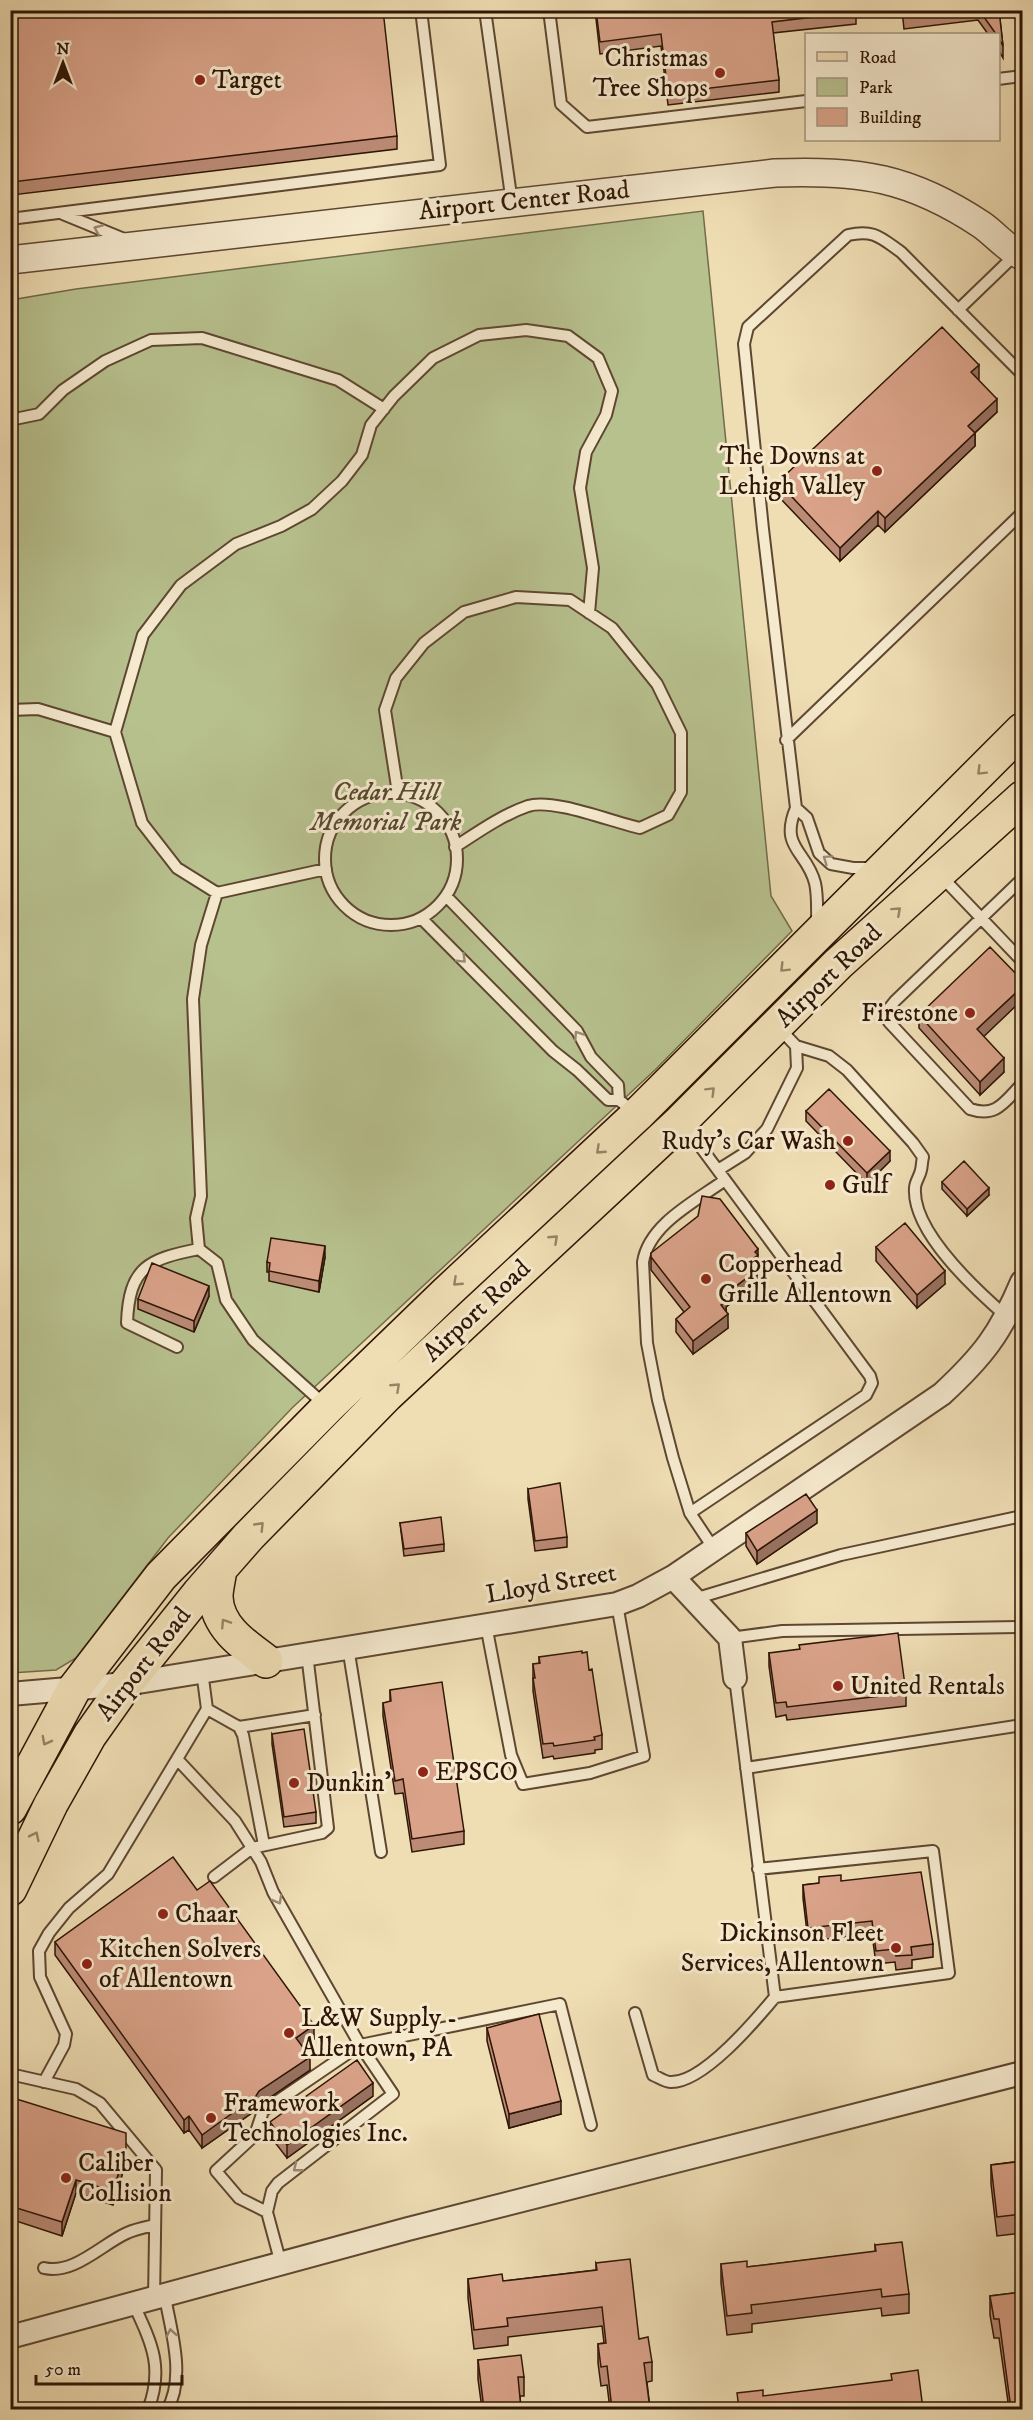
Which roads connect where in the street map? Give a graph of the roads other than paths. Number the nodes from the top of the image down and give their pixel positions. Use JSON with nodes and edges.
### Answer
{"nodes":[{"id":1,"x":421,"y":10,"type":"edge"},
{"id":2,"x":485,"y":10,"type":"edge"},
{"id":3,"x":549,"y":10,"type":"edge"},
{"id":4,"x":1023,"y":76,"type":"edge"},
{"id":5,"x":1000,"y":79,"type":"edge"},
{"id":6,"x":805,"y":101,"type":"edge"},
{"id":7,"x":512,"y":203,"type":"junction"},
{"id":8,"x":61,"y":213,"type":"junction"},
{"id":9,"x":10,"y":219,"type":"edge"},
{"id":10,"x":135,"y":244,"type":"junction"},
{"id":11,"x":1021,"y":255,"type":"edge"},
{"id":12,"x":10,"y":260,"type":"edge"},
{"id":13,"x":958,"y":310,"type":"junction"},
{"id":14,"x":1023,"y":374,"type":"edge"},
{"id":15,"x":384,"y":409,"type":"junction"},
{"id":16,"x":10,"y":420,"type":"edge"},
{"id":17,"x":1023,"y":513,"type":"edge"},
{"id":18,"x":589,"y":613,"type":"junction"},
{"id":19,"x":10,"y":710,"type":"edge"},
{"id":20,"x":1023,"y":730,"type":"edge"},
{"id":21,"x":115,"y":732,"type":"junction"},
{"id":22,"x":786,"y":740,"type":"junction"},
{"id":23,"x":398,"y":793,"type":"junction"},
{"id":24,"x":1023,"y":798,"type":"edge"},
{"id":25,"x":796,"y":808,"type":"junction"},
{"id":26,"x":455,"y":847,"type":"junction"},
{"id":27,"x":883,"y":868,"type":"junction"},
{"id":28,"x":326,"y":869,"type":"junction"},
{"id":29,"x":939,"y":874,"type":"junction"},
{"id":30,"x":1022,"y":881,"type":"edge"},
{"id":31,"x":217,"y":893,"type":"junction"},
{"id":32,"x":446,"y":896,"type":"junction"},
{"id":33,"x":421,"y":918,"type":"junction"},
{"id":34,"x":982,"y":918,"type":"junction"},
{"id":35,"x":818,"y":934,"type":"junction"},
{"id":36,"x":1023,"y":961,"type":"edge"},
{"id":37,"x":786,"y":1035,"type":"junction"},
{"id":38,"x":591,"y":1058,"type":"junction"},
{"id":39,"x":577,"y":1070,"type":"junction"},
{"id":40,"x":1023,"y":1084,"type":"edge"},
{"id":41,"x":628,"y":1108,"type":"junction"},
{"id":42,"x":681,"y":1121,"type":"junction"},
{"id":43,"x":718,"y":1170,"type":"junction"},
{"id":44,"x":725,"y":1180,"type":"junction"},
{"id":45,"x":199,"y":1249,"type":"junction"},
{"id":46,"x":1023,"y":1282,"type":"edge"},
{"id":47,"x":1007,"y":1317,"type":"junction"},
{"id":48,"x":177,"y":1347,"type":"dead end"},
{"id":49,"x":328,"y":1407,"type":"junction"},
{"id":50,"x":690,"y":1513,"type":"junction"},
{"id":51,"x":1023,"y":1516,"type":"edge"},
{"id":52,"x":714,"y":1549,"type":"junction"},
{"id":53,"x":220,"y":1569,"type":"junction"},
{"id":54,"x":673,"y":1577,"type":"junction"},
{"id":55,"x":693,"y":1599,"type":"junction"},
{"id":56,"x":617,"y":1604,"type":"junction"},
{"id":57,"x":486,"y":1625,"type":"junction"},
{"id":58,"x":1023,"y":1627,"type":"edge"},
{"id":59,"x":730,"y":1638,"type":"junction"},
{"id":60,"x":348,"y":1647,"type":"junction"},
{"id":61,"x":307,"y":1654,"type":"junction"},
{"id":62,"x":266,"y":1661,"type":"junction"},
{"id":63,"x":202,"y":1671,"type":"junction"},
{"id":64,"x":735,"y":1678,"type":"joint"},
{"id":65,"x":126,"y":1684,"type":"junction"},
{"id":66,"x":74,"y":1689,"type":"junction"},
{"id":67,"x":10,"y":1694,"type":"edge"},
{"id":68,"x":207,"y":1709,"type":"junction"},
{"id":69,"x":315,"y":1716,"type":"junction"},
{"id":70,"x":1023,"y":1725,"type":"edge"},
{"id":71,"x":239,"y":1727,"type":"junction"},
{"id":72,"x":177,"y":1759,"type":"junction"},
{"id":73,"x":746,"y":1768,"type":"junction"},
{"id":74,"x":10,"y":1808,"type":"edge"},
{"id":75,"x":264,"y":1845,"type":"junction"},
{"id":76,"x":252,"y":1848,"type":"junction"},
{"id":77,"x":381,"y":1852,"type":"dead end"},
{"id":78,"x":758,"y":1869,"type":"junction"},
{"id":79,"x":214,"y":1877,"type":"dead end"},
{"id":80,"x":10,"y":1889,"type":"edge"},
{"id":81,"x":775,"y":1997,"type":"junction"},
{"id":82,"x":635,"y":2013,"type":"dead end"},
{"id":83,"x":360,"y":2045,"type":"junction"},
{"id":84,"x":1023,"y":2073,"type":"edge"},
{"id":85,"x":10,"y":2074,"type":"edge"},
{"id":86,"x":44,"y":2082,"type":"junction"},
{"id":87,"x":591,"y":2125,"type":"dead end"},
{"id":88,"x":267,"y":2212,"type":"junction"},
{"id":89,"x":154,"y":2225,"type":"junction"},
{"id":90,"x":281,"y":2264,"type":"junction"},
{"id":91,"x":44,"y":2268,"type":"dead end"},
{"id":92,"x":151,"y":2301,"type":"junction"},
{"id":93,"x":10,"y":2337,"type":"edge"},
{"id":94,"x":148,"y":2409,"type":"edge"},
{"id":95,"x":167,"y":2409,"type":"edge"}],
"edges":[{"from":1,"to":8,"type":"lane"},
{"from":2,"to":7,"type":"lane"},
{"from":3,"to":6,"type":"lane"},
{"from":4,"to":5,"type":"lane"},
{"from":7,"to":10,"type":"street","name":"Airport Center Road"},
{"from":7,"to":11,"type":"street","name":"Airport Center Road"},
{"from":8,"to":9,"type":"lane"},
{"from":10,"to":8,"type":"lane","one_way":true},
{"from":10,"to":12,"type":"street","name":"Airport Center Road"},
{"from":11,"to":13,"type":"lane"},
{"from":13,"to":14,"type":"lane"},
{"from":13,"to":22,"type":"lane"},
{"from":15,"to":16,"type":"lane"},
{"from":15,"to":18,"type":"lane"},
{"from":15,"to":21,"type":"lane"},
{"from":17,"to":22,"type":"lane"},
{"from":18,"to":23,"type":"lane"},
{"from":18,"to":26,"type":"lane"},
{"from":19,"to":21,"type":"lane"},
{"from":20,"to":27,"type":"main road","name":"Airport Road","one_way":true},
{"from":21,"to":31,"type":"lane"},
{"from":22,"to":25,"type":"lane"},
{"from":23,"to":26,"type":"lane"},
{"from":23,"to":28,"type":"lane"},
{"from":24,"to":29,"type":"main road","name":"Airport Road"},
{"from":27,"to":25,"type":"lane","one_way":true},
{"from":25,"to":35,"type":"lane"},
{"from":26,"to":32,"type":"lane"},
{"from":27,"to":35,"type":"main road","name":"Airport Road"},
{"from":28,"to":31,"type":"lane"},
{"from":28,"to":33,"type":"lane"},
{"from":29,"to":34,"type":"lane"},
{"from":37,"to":29,"type":"main road","name":"Airport Road","one_way":true},
{"from":30,"to":34,"type":"lane"},
{"from":31,"to":45,"type":"lane"},
{"from":32,"to":33,"type":"lane"},
{"from":38,"to":32,"type":"lane","one_way":true},
{"from":33,"to":39,"type":"lane","one_way":true},
{"from":34,"to":36,"type":"lane"},
{"from":34,"to":40,"type":"lane"},
{"from":35,"to":41,"type":"main road","name":"Airport Road","one_way":true},
{"from":42,"to":37,"type":"main road","name":"Airport Road","one_way":true},
{"from":37,"to":43,"type":"lane"},
{"from":37,"to":47,"type":"lane"},
{"from":38,"to":39,"type":"lane"},
{"from":38,"to":41,"type":"lane"},
{"from":39,"to":41,"type":"lane"},
{"from":41,"to":49,"type":"main road","name":"Airport Road","one_way":true},
{"from":42,"to":43,"type":"lane"},
{"from":53,"to":42,"type":"main road","name":"Airport Road","one_way":true},
{"from":43,"to":44,"type":"lane"},
{"from":44,"to":50,"type":"lane"},
{"from":44,"to":50,"type":"lane"},
{"from":45,"to":48,"type":"lane"},
{"from":45,"to":49,"type":"lane"},
{"from":46,"to":47,"type":"street","name":"Lloyd Street"},
{"from":47,"to":52,"type":"street","name":"Lloyd Street"},
{"from":49,"to":66,"type":"main road","name":"Airport Road"},
{"from":50,"to":52,"type":"lane"},
{"from":51,"to":55,"type":"lane"},
{"from":52,"to":54,"type":"street","name":"Lloyd Street"},
{"from":62,"to":53,"type":"main road","one_way":true},
{"from":53,"to":65,"type":"main road","name":"Airport Road"},
{"from":54,"to":55,"type":"street"},
{"from":54,"to":56,"type":"street","name":"Lloyd Street"},
{"from":55,"to":59,"type":"street"},
{"from":56,"to":57,"type":"street","name":"Lloyd Street"},
{"from":56,"to":57,"type":"lane"},
{"from":57,"to":60,"type":"street","name":"Lloyd Street"},
{"from":58,"to":59,"type":"lane"},
{"from":59,"to":64,"type":"street"},
{"from":60,"to":61,"type":"street","name":"Lloyd Street"},
{"from":60,"to":77,"type":"lane"},
{"from":61,"to":62,"type":"street","name":"Lloyd Street"},
{"from":61,"to":69,"type":"lane"},
{"from":62,"to":63,"type":"street","name":"Lloyd Street"},
{"from":63,"to":65,"type":"street","name":"Lloyd Street"},
{"from":63,"to":68,"type":"lane"},
{"from":64,"to":73,"type":"lane"},
{"from":65,"to":66,"type":"street","name":"Lloyd Street"},
{"from":80,"to":65,"type":"main road","name":"Airport Road","one_way":true},
{"from":66,"to":67,"type":"street","name":"Lloyd Street"},
{"from":66,"to":74,"type":"main road","name":"Airport Road","one_way":true},
{"from":68,"to":71,"type":"lane"},
{"from":68,"to":72,"type":"lane"},
{"from":69,"to":71,"type":"lane"},
{"from":69,"to":75,"type":"lane"},
{"from":70,"to":73,"type":"lane"},
{"from":71,"to":75,"type":"lane"},
{"from":72,"to":76,"type":"lane"},
{"from":72,"to":86,"type":"lane"},
{"from":73,"to":78,"type":"lane"},
{"from":75,"to":76,"type":"lane"},
{"from":76,"to":79,"type":"lane"},
{"from":76,"to":83,"type":"lane","one_way":true},
{"from":78,"to":81,"type":"lane"},
{"from":78,"to":81,"type":"lane"},
{"from":81,"to":82,"type":"lane"},
{"from":83,"to":87,"type":"lane"},
{"from":83,"to":88,"type":"lane","one_way":true},
{"from":83,"to":88,"type":"lane"},
{"from":84,"to":90,"type":"street"},
{"from":85,"to":86,"type":"lane"},
{"from":86,"to":89,"type":"lane"},
{"from":88,"to":90,"type":"lane"},
{"from":89,"to":91,"type":"lane"},
{"from":89,"to":92,"type":"lane"},
{"from":90,"to":92,"type":"street"},
{"from":92,"to":93,"type":"street"},
{"from":92,"to":94,"type":"lane"},
{"from":95,"to":92,"type":"lane","one_way":true}]}
